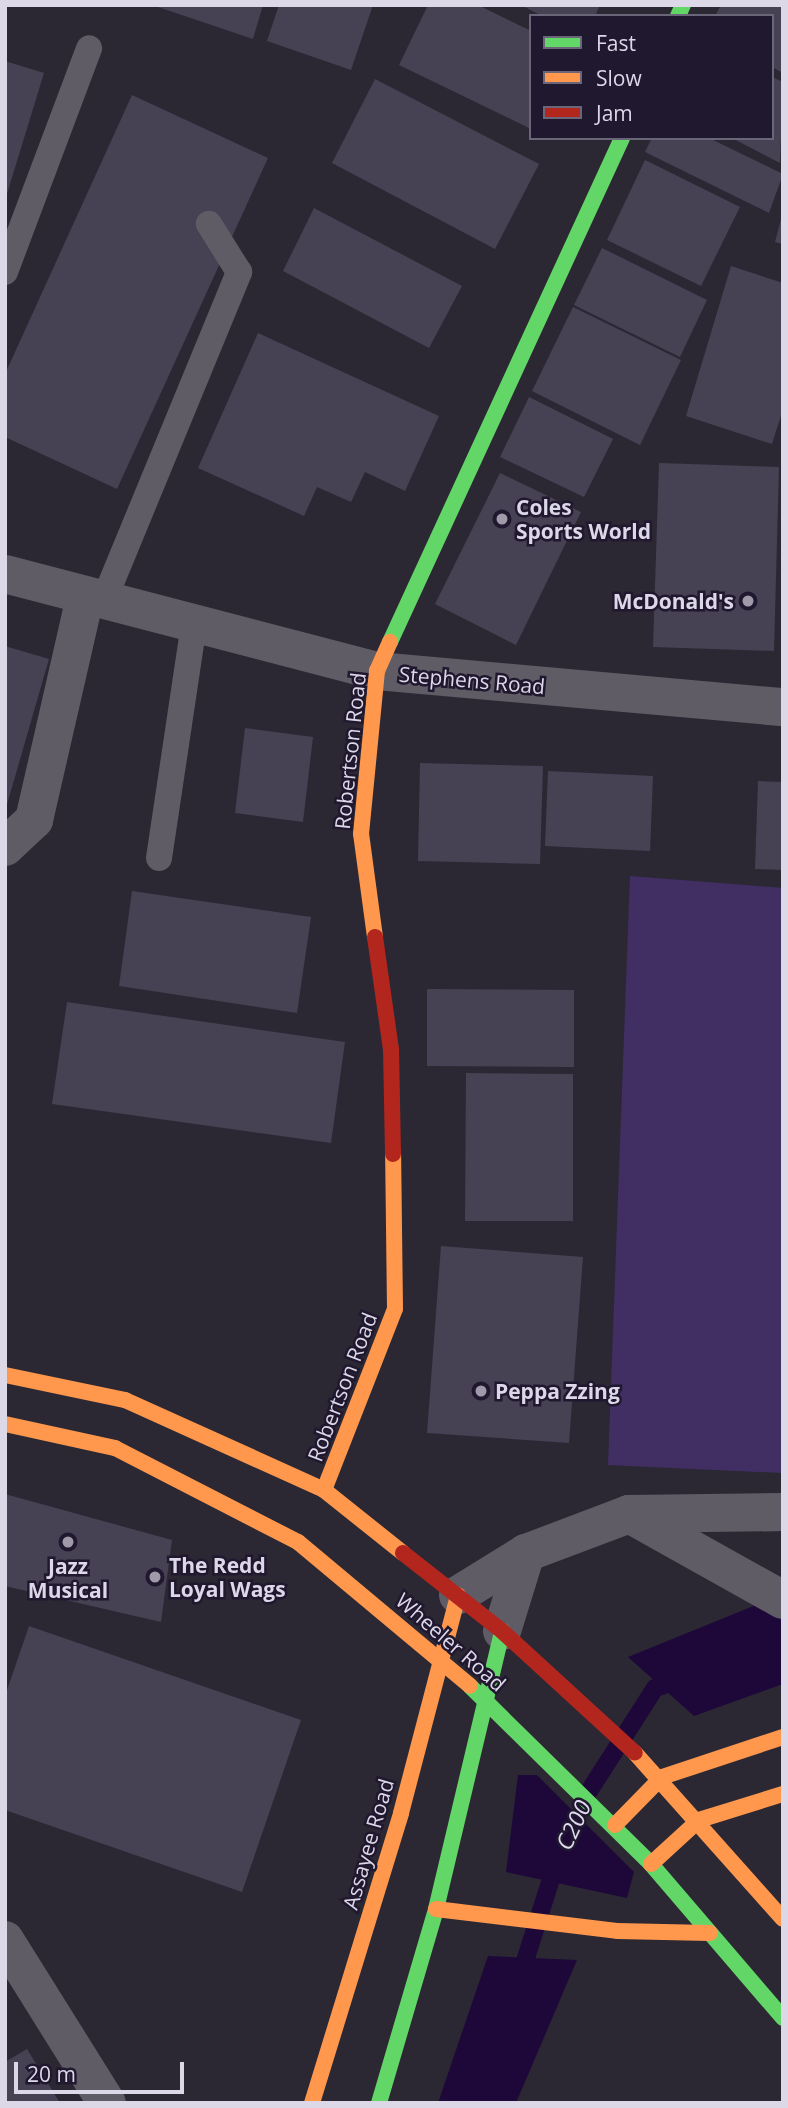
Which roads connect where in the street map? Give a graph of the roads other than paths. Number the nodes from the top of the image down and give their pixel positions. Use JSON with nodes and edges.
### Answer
{"nodes":[{"id":1,"x":89,"y":48,"type":"dead end"},
{"id":2,"x":621,"y":140,"type":"edge"},
{"id":3,"x":209,"y":224,"type":"dead end"},
{"id":4,"x":5,"y":272,"type":"edge"},
{"id":5,"x":5,"y":574,"type":"edge"},
{"id":6,"x":95,"y":599,"type":"junction"},
{"id":7,"x":194,"y":625,"type":"junction"},
{"id":8,"x":377,"y":671,"type":"junction"},
{"id":9,"x":783,"y":707,"type":"edge"},
{"id":10,"x":5,"y":847,"type":"edge"},
{"id":11,"x":159,"y":858,"type":"dead end"},
{"id":12,"x":5,"y":1375,"type":"edge"},
{"id":13,"x":5,"y":1424,"type":"edge"},
{"id":14,"x":324,"y":1490,"type":"junction"},
{"id":15,"x":783,"y":1513,"type":"edge"},
{"id":16,"x":629,"y":1514,"type":"junction"},
{"id":17,"x":526,"y":1553,"type":"junction"},
{"id":18,"x":458,"y":1595,"type":"junction"},
{"id":19,"x":774,"y":1596,"type":"edge"},
{"id":20,"x":502,"y":1630,"type":"junction"},
{"id":21,"x":438,"y":1655,"type":"junction"},
{"id":22,"x":483,"y":1696,"type":"junction"},
{"id":23,"x":783,"y":1737,"type":"edge"},
{"id":24,"x":662,"y":1777,"type":"junction"},
{"id":25,"x":783,"y":1794,"type":"edge"},
{"id":26,"x":610,"y":1820,"type":"junction"},
{"id":27,"x":699,"y":1820,"type":"junction"},
{"id":28,"x":651,"y":1864,"type":"junction"},
{"id":29,"x":436,"y":1909,"type":"junction"},
{"id":30,"x":783,"y":1919,"type":"edge"},
{"id":31,"x":710,"y":1933,"type":"junction"},
{"id":32,"x":5,"y":1940,"type":"edge"},
{"id":33,"x":783,"y":2018,"type":"edge"},
{"id":34,"x":107,"y":2103,"type":"edge"},
{"id":35,"x":312,"y":2103,"type":"edge"},
{"id":36,"x":379,"y":2103,"type":"edge"}],
"edges":[{"from":1,"to":4,"type":"lane"},
{"from":2,"to":8,"type":"main road","name":"Robertson Road"},
{"from":3,"to":6,"type":"lane"},
{"from":5,"to":6,"type":"street","name":"Stephens Road"},
{"from":6,"to":7,"type":"street","name":"Stephens Road"},
{"from":6,"to":10,"type":"street"},
{"from":7,"to":8,"type":"street","name":"Stephens Road"},
{"from":7,"to":11,"type":"lane"},
{"from":8,"to":9,"type":"street","name":"Stephens Road"},
{"from":8,"to":14,"type":"main road","name":"Robertson Road"},
{"from":12,"to":14,"type":"main road","name":"Wheeler Road"},
{"from":13,"to":21,"type":"main road","name":"Wheeler Road"},
{"from":14,"to":18,"type":"main road","name":"Wheeler Road"},
{"from":15,"to":16,"type":"street"},
{"from":16,"to":17,"type":"street"},
{"from":16,"to":19,"type":"street"},
{"from":17,"to":18,"type":"street"},
{"from":17,"to":20,"type":"street"},
{"from":18,"to":20,"type":"main road","name":"Wheeler Road"},
{"from":18,"to":21,"type":"main road","name":"Assayee Road"},
{"from":20,"to":22,"type":"main road"},
{"from":20,"to":24,"type":"main road","name":"Wheeler Road"},
{"from":21,"to":22,"type":"main road","name":"Wheeler Road"},
{"from":21,"to":35,"type":"main road","name":"Assayee Road"},
{"from":22,"to":26,"type":"main road","name":"Wheeler Road"},
{"from":22,"to":29,"type":"main road"},
{"from":23,"to":24,"type":"main road"},
{"from":24,"to":26,"type":"main road"},
{"from":24,"to":27,"type":"main road","name":"Wheeler Road"},
{"from":25,"to":27,"type":"main road"},
{"from":26,"to":28,"type":"main road","name":"Wheeler Road"},
{"from":27,"to":28,"type":"main road"},
{"from":27,"to":30,"type":"main road","name":"Wheeler Road"},
{"from":28,"to":31,"type":"main road","name":"Wheeler Road"},
{"from":29,"to":31,"type":"main road"},
{"from":29,"to":36,"type":"main road"},
{"from":31,"to":33,"type":"main road","name":"Wheeler Road"},
{"from":32,"to":34,"type":"street"}]}
